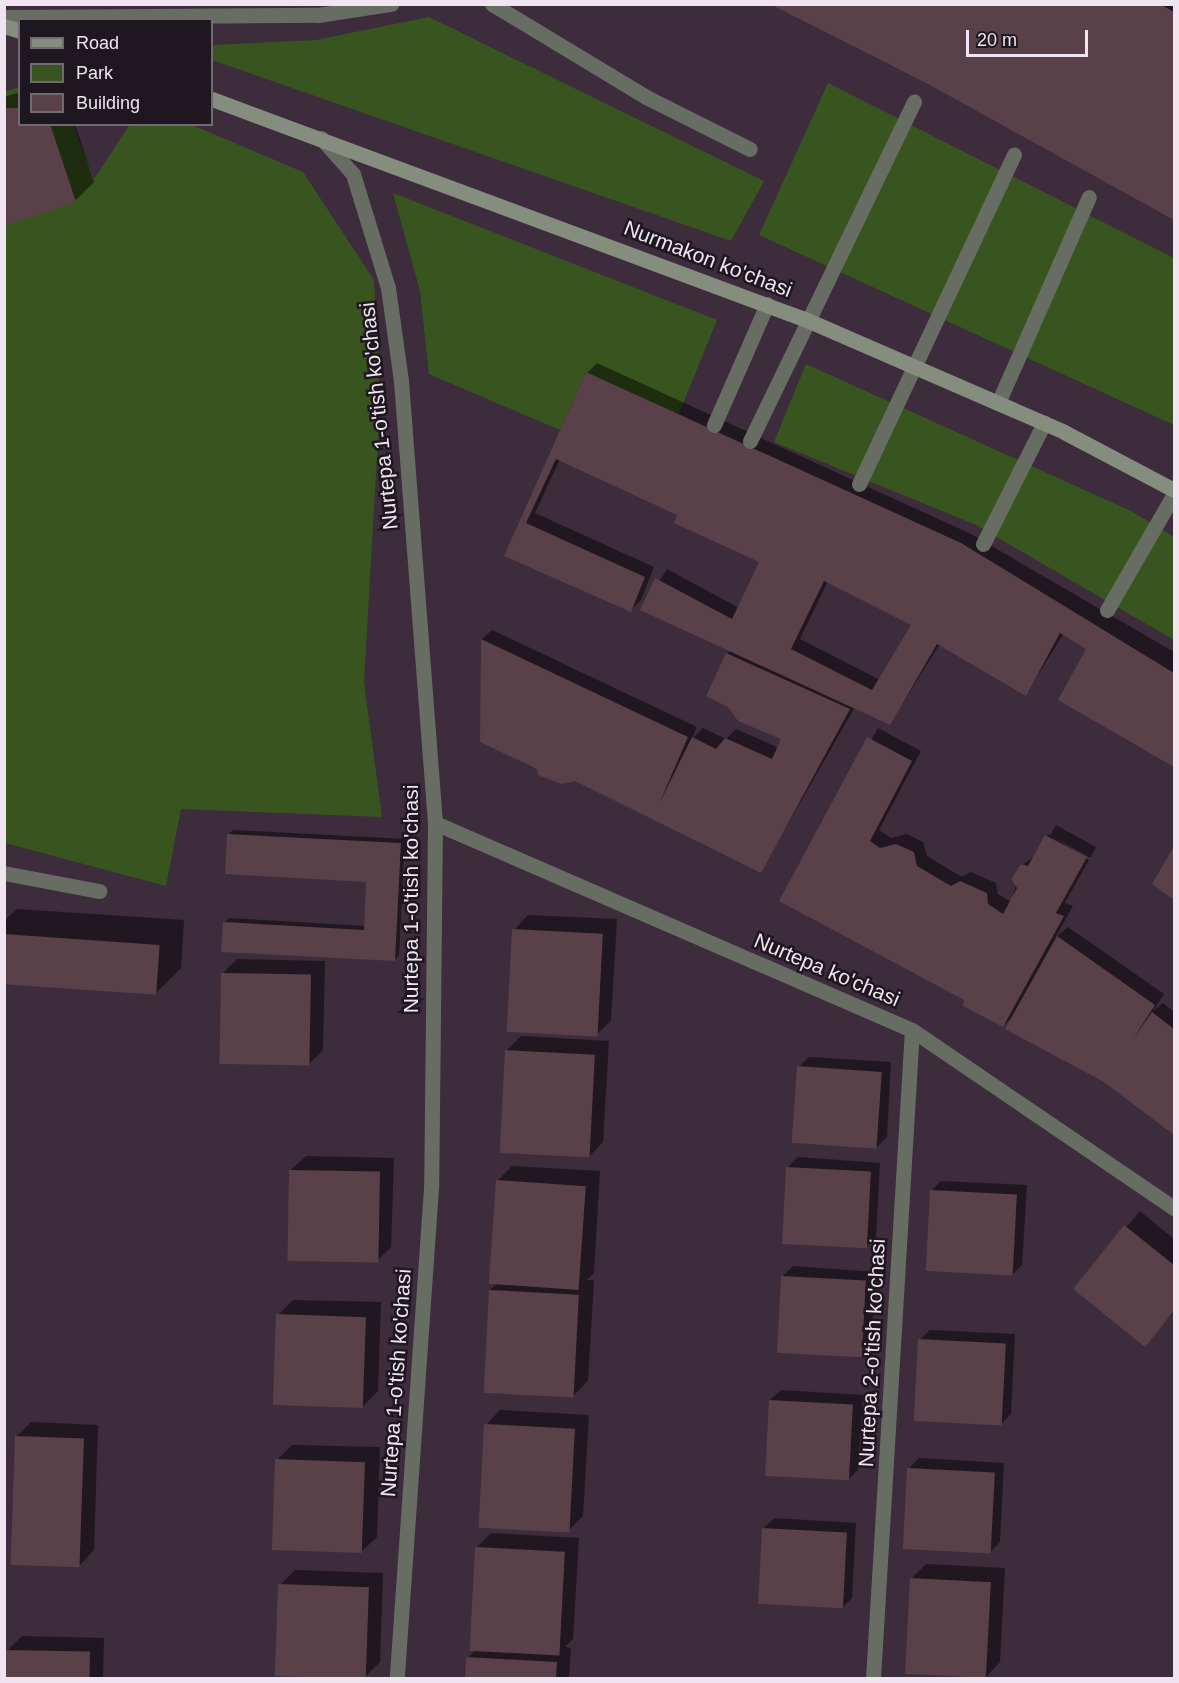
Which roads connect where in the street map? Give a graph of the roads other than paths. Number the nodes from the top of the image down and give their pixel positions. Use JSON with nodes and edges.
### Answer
{"nodes":[{"id":1,"x":391,"y":4,"type":"edge"},
{"id":2,"x":492,"y":4,"type":"edge"},
{"id":3,"x":4,"y":17,"type":"edge"},
{"id":4,"x":213,"y":99,"type":"edge"},
{"id":5,"x":914,"y":101,"type":"dead end"},
{"id":6,"x":321,"y":138,"type":"junction"},
{"id":7,"x":750,"y":149,"type":"dead end"},
{"id":8,"x":1014,"y":155,"type":"dead end"},
{"id":9,"x":1089,"y":197,"type":"dead end"},
{"id":10,"x":767,"y":304,"type":"junction"},
{"id":11,"x":807,"y":320,"type":"junction"},
{"id":12,"x":916,"y":366,"type":"junction"},
{"id":13,"x":998,"y":403,"type":"junction"},
{"id":14,"x":1044,"y":423,"type":"junction"},
{"id":15,"x":714,"y":425,"type":"dead end"},
{"id":16,"x":750,"y":441,"type":"dead end"},
{"id":17,"x":859,"y":484,"type":"dead end"},
{"id":18,"x":1174,"y":492,"type":"edge"},
{"id":19,"x":982,"y":544,"type":"dead end"},
{"id":20,"x":1107,"y":610,"type":"dead end"},
{"id":21,"x":435,"y":823,"type":"junction"},
{"id":22,"x":4,"y":873,"type":"edge"},
{"id":23,"x":99,"y":891,"type":"dead end"},
{"id":24,"x":912,"y":1030,"type":"junction"},
{"id":25,"x":1174,"y":1208,"type":"edge"},
{"id":26,"x":397,"y":1678,"type":"edge"},
{"id":27,"x":873,"y":1678,"type":"edge"}],
"edges":[{"from":1,"to":3,"type":"street"},
{"from":2,"to":7,"type":"street"},
{"from":4,"to":6,"type":"street","name":"Nurmakon ko'chasi"},
{"from":5,"to":11,"type":"street"},
{"from":6,"to":10,"type":"street","name":"Nurmakon ko'chasi"},
{"from":6,"to":21,"type":"street","name":"Nurtepa 1-o'tish ko'chasi"},
{"from":8,"to":12,"type":"street"},
{"from":9,"to":13,"type":"street"},
{"from":10,"to":11,"type":"street","name":"Nurmakon ko'chasi"},
{"from":10,"to":15,"type":"street"},
{"from":11,"to":12,"type":"street","name":"Nurmakon ko'chasi"},
{"from":11,"to":16,"type":"street"},
{"from":12,"to":13,"type":"street","name":"Nurmakon ko'chasi"},
{"from":12,"to":17,"type":"street"},
{"from":13,"to":14,"type":"street","name":"Nurmakon ko'chasi"},
{"from":14,"to":18,"type":"street","name":"Nurmakon ko'chasi"},
{"from":14,"to":19,"type":"street"},
{"from":18,"to":20,"type":"street"},
{"from":21,"to":24,"type":"street","name":"Nurtepa ko'chasi"},
{"from":21,"to":26,"type":"street","name":"Nurtepa 1-o'tish ko'chasi"},
{"from":22,"to":23,"type":"street"},
{"from":24,"to":25,"type":"street","name":"Nurtepa ko'chasi"},
{"from":24,"to":27,"type":"street","name":"Nurtepa 2-o'tish ko'chasi"}]}
